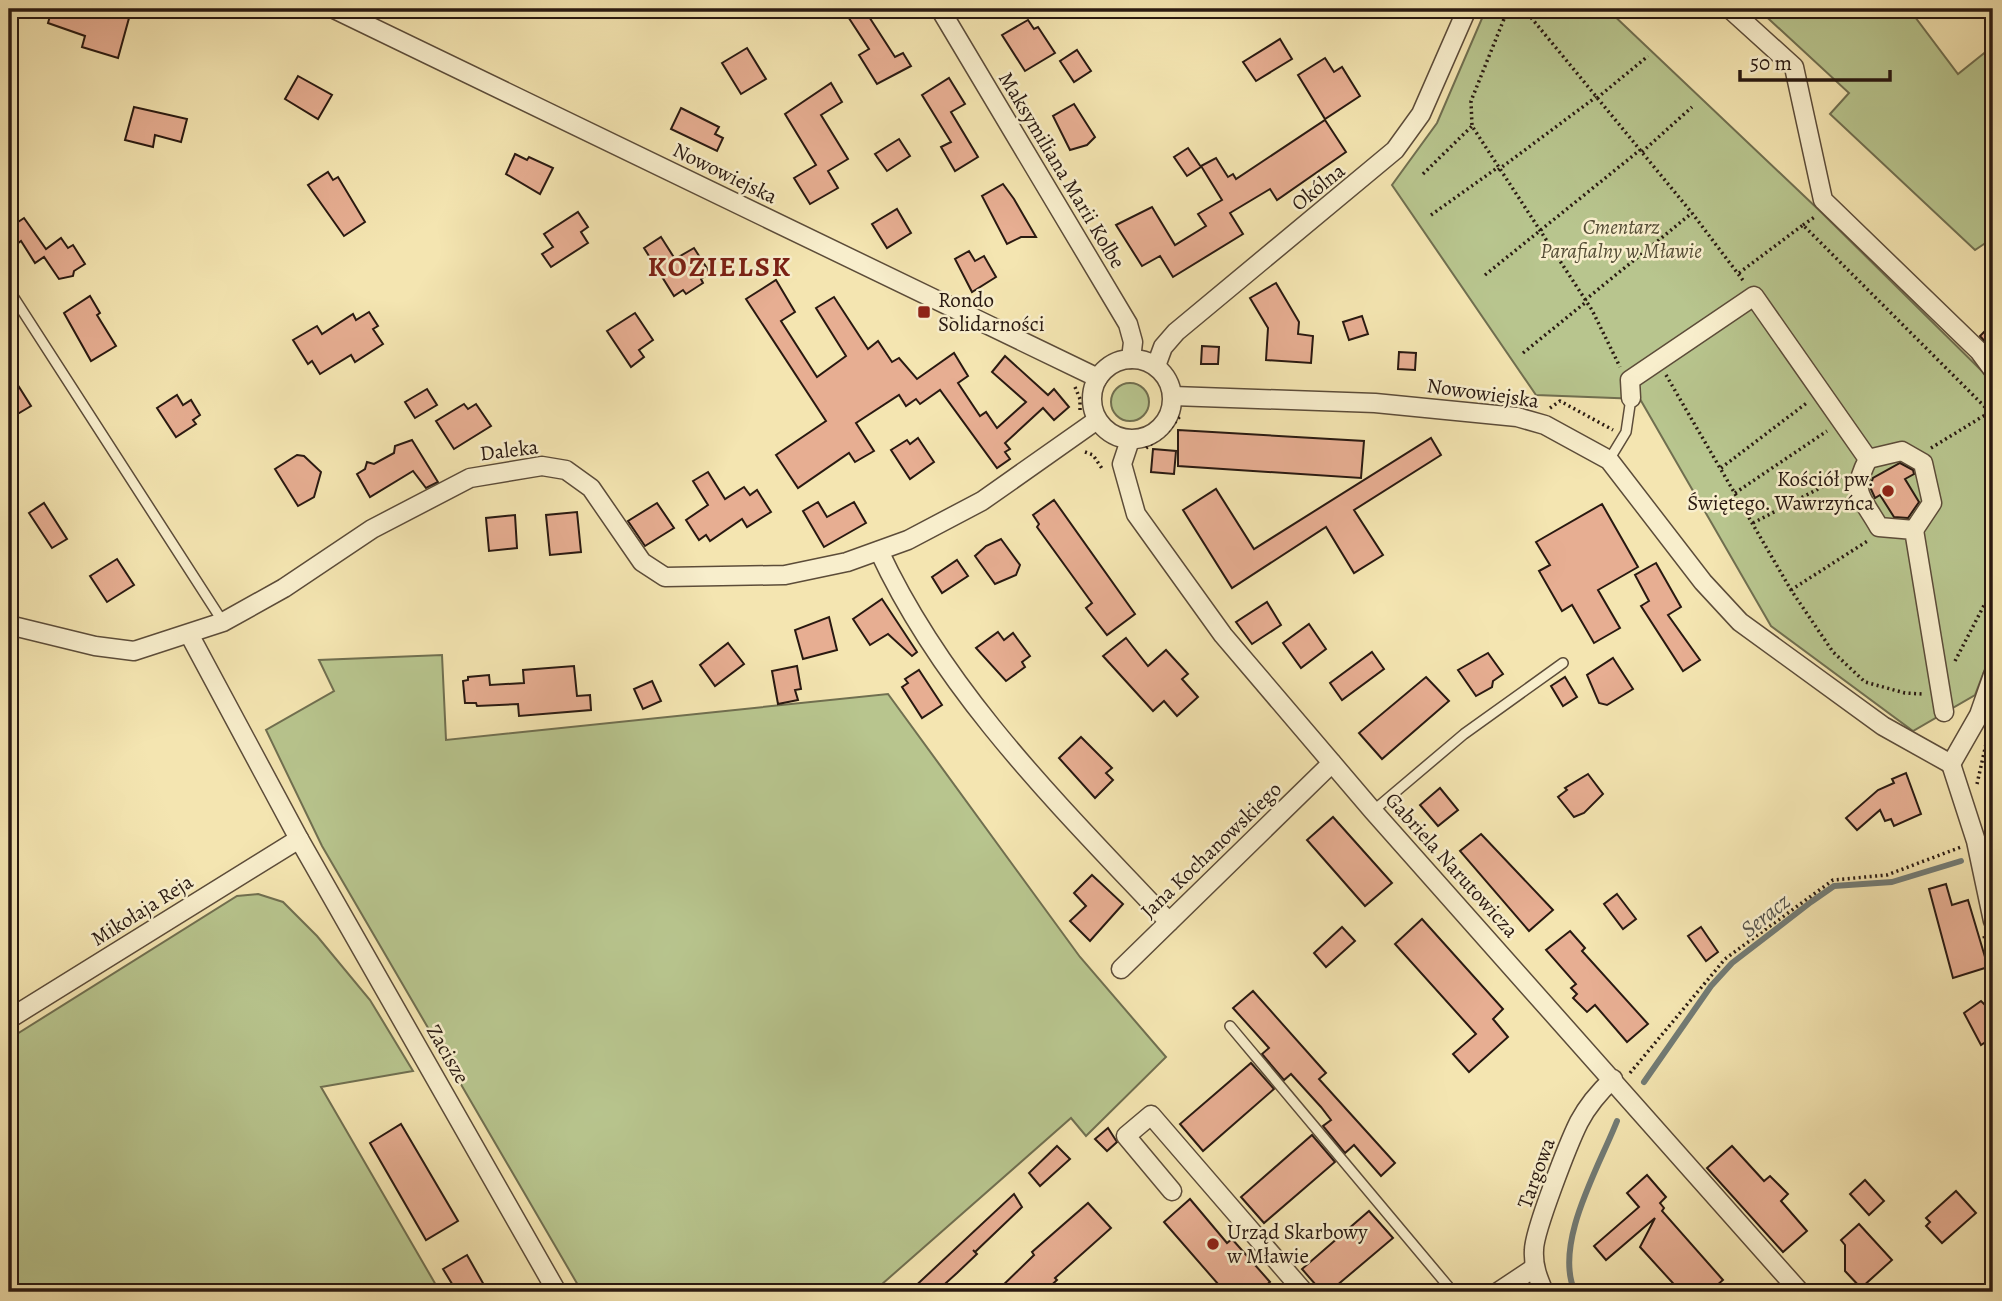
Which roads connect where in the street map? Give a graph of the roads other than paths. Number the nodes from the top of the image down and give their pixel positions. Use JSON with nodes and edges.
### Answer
{"nodes":[{"id":1,"x":334,"y":9,"type":"edge"},
{"id":2,"x":941,"y":9,"type":"edge"},
{"id":3,"x":1467,"y":9,"type":"edge"},
{"id":4,"x":1730,"y":9,"type":"edge"},
{"id":5,"x":9,"y":290,"type":"edge"},
{"id":6,"x":1131,"y":359,"type":"junction"},
{"id":7,"x":1156,"y":366,"type":"junction"},
{"id":8,"x":1993,"y":370,"type":"edge"},
{"id":9,"x":1098,"y":378,"type":"junction"},
{"id":10,"x":1630,"y":389,"type":"joint"},
{"id":11,"x":1173,"y":396,"type":"junction"},
{"id":12,"x":1097,"y":420,"type":"junction"},
{"id":13,"x":1138,"y":445,"type":"junction"},
{"id":14,"x":1609,"y":460,"type":"junction"},
{"id":15,"x":1864,"y":467,"type":"junction"},
{"id":16,"x":1914,"y":530,"type":"junction"},
{"id":17,"x":879,"y":551,"type":"junction"},
{"id":18,"x":223,"y":622,"type":"junction"},
{"id":19,"x":9,"y":625,"type":"edge"},
{"id":20,"x":189,"y":634,"type":"junction"},
{"id":21,"x":1563,"y":663,"type":"dead end"},
{"id":22,"x":1993,"y":676,"type":"edge"},
{"id":23,"x":1942,"y":697,"type":"road end"},
{"id":24,"x":1332,"y":763,"type":"junction"},
{"id":25,"x":1951,"y":764,"type":"junction"},
{"id":26,"x":1373,"y":811,"type":"junction"},
{"id":27,"x":299,"y":839,"type":"junction"},
{"id":28,"x":1169,"y":922,"type":"junction"},
{"id":29,"x":1987,"y":924,"type":"edge"},
{"id":30,"x":1121,"y":969,"type":"dead end"},
{"id":31,"x":9,"y":1019,"type":"edge"},
{"id":32,"x":1230,"y":1026,"type":"dead end"},
{"id":33,"x":1620,"y":1078,"type":"junction"},
{"id":34,"x":1172,"y":1191,"type":"dead end"},
{"id":35,"x":1534,"y":1268,"type":"junction"},
{"id":36,"x":557,"y":1292,"type":"edge"},
{"id":37,"x":1304,"y":1292,"type":"edge"},
{"id":38,"x":1453,"y":1292,"type":"edge"},
{"id":39,"x":1498,"y":1292,"type":"edge"},
{"id":40,"x":1544,"y":1292,"type":"edge"},
{"id":41,"x":1800,"y":1292,"type":"edge"}],
"edges":[{"from":1,"to":9,"type":"street","name":"Nowowiejska"},
{"from":2,"to":6,"type":"street","name":"Maksymiliana Marii Kolbe"},
{"from":3,"to":7,"type":"street","name":"Okólna"},
{"from":4,"to":8,"type":"street"},
{"from":5,"to":18,"type":"lane"},
{"from":6,"to":7,"type":"street"},
{"from":6,"to":9,"type":"street"},
{"from":7,"to":11,"type":"street"},
{"from":9,"to":12,"type":"street"},
{"from":10,"to":14,"type":"lane"},
{"from":10,"to":15,"type":"street"},
{"from":11,"to":13,"type":"street"},
{"from":11,"to":14,"type":"street","name":"Nowowiejska"},
{"from":12,"to":13,"type":"street"},
{"from":12,"to":17,"type":"street","name":"Daleka"},
{"from":13,"to":24,"type":"street","name":"Gabriela Narutowicza"},
{"from":14,"to":25,"type":"street","name":"Nowowiejska"},
{"from":15,"to":16,"type":"street"},
{"from":15,"to":16,"type":"street"},
{"from":16,"to":23,"type":"street"},
{"from":17,"to":18,"type":"street","name":"Daleka"},
{"from":17,"to":28,"type":"street"},
{"from":18,"to":20,"type":"street","name":"Daleka"},
{"from":19,"to":20,"type":"street","name":"Daleka"},
{"from":20,"to":27,"type":"street","name":"Zacisze"},
{"from":21,"to":26,"type":"lane"},
{"from":22,"to":25,"type":"street"},
{"from":24,"to":26,"type":"street","name":"Gabriela Narutowicza"},
{"from":24,"to":28,"type":"street","name":"Jana Kochanowskiego"},
{"from":25,"to":29,"type":"street"},
{"from":26,"to":33,"type":"street","name":"Gabriela Narutowicza"},
{"from":27,"to":31,"type":"street","name":"Mikołaja Reja"},
{"from":27,"to":36,"type":"street","name":"Zacisze"},
{"from":28,"to":30,"type":"street","name":"Jana Kochanowskiego"},
{"from":32,"to":38,"type":"lane"},
{"from":33,"to":35,"type":"street","name":"Targowa"},
{"from":33,"to":41,"type":"street","name":"Gabriela Narutowicza"},
{"from":34,"to":37,"type":"street"},
{"from":35,"to":39,"type":"street"},
{"from":35,"to":40,"type":"street","name":"Targowa"}]}
